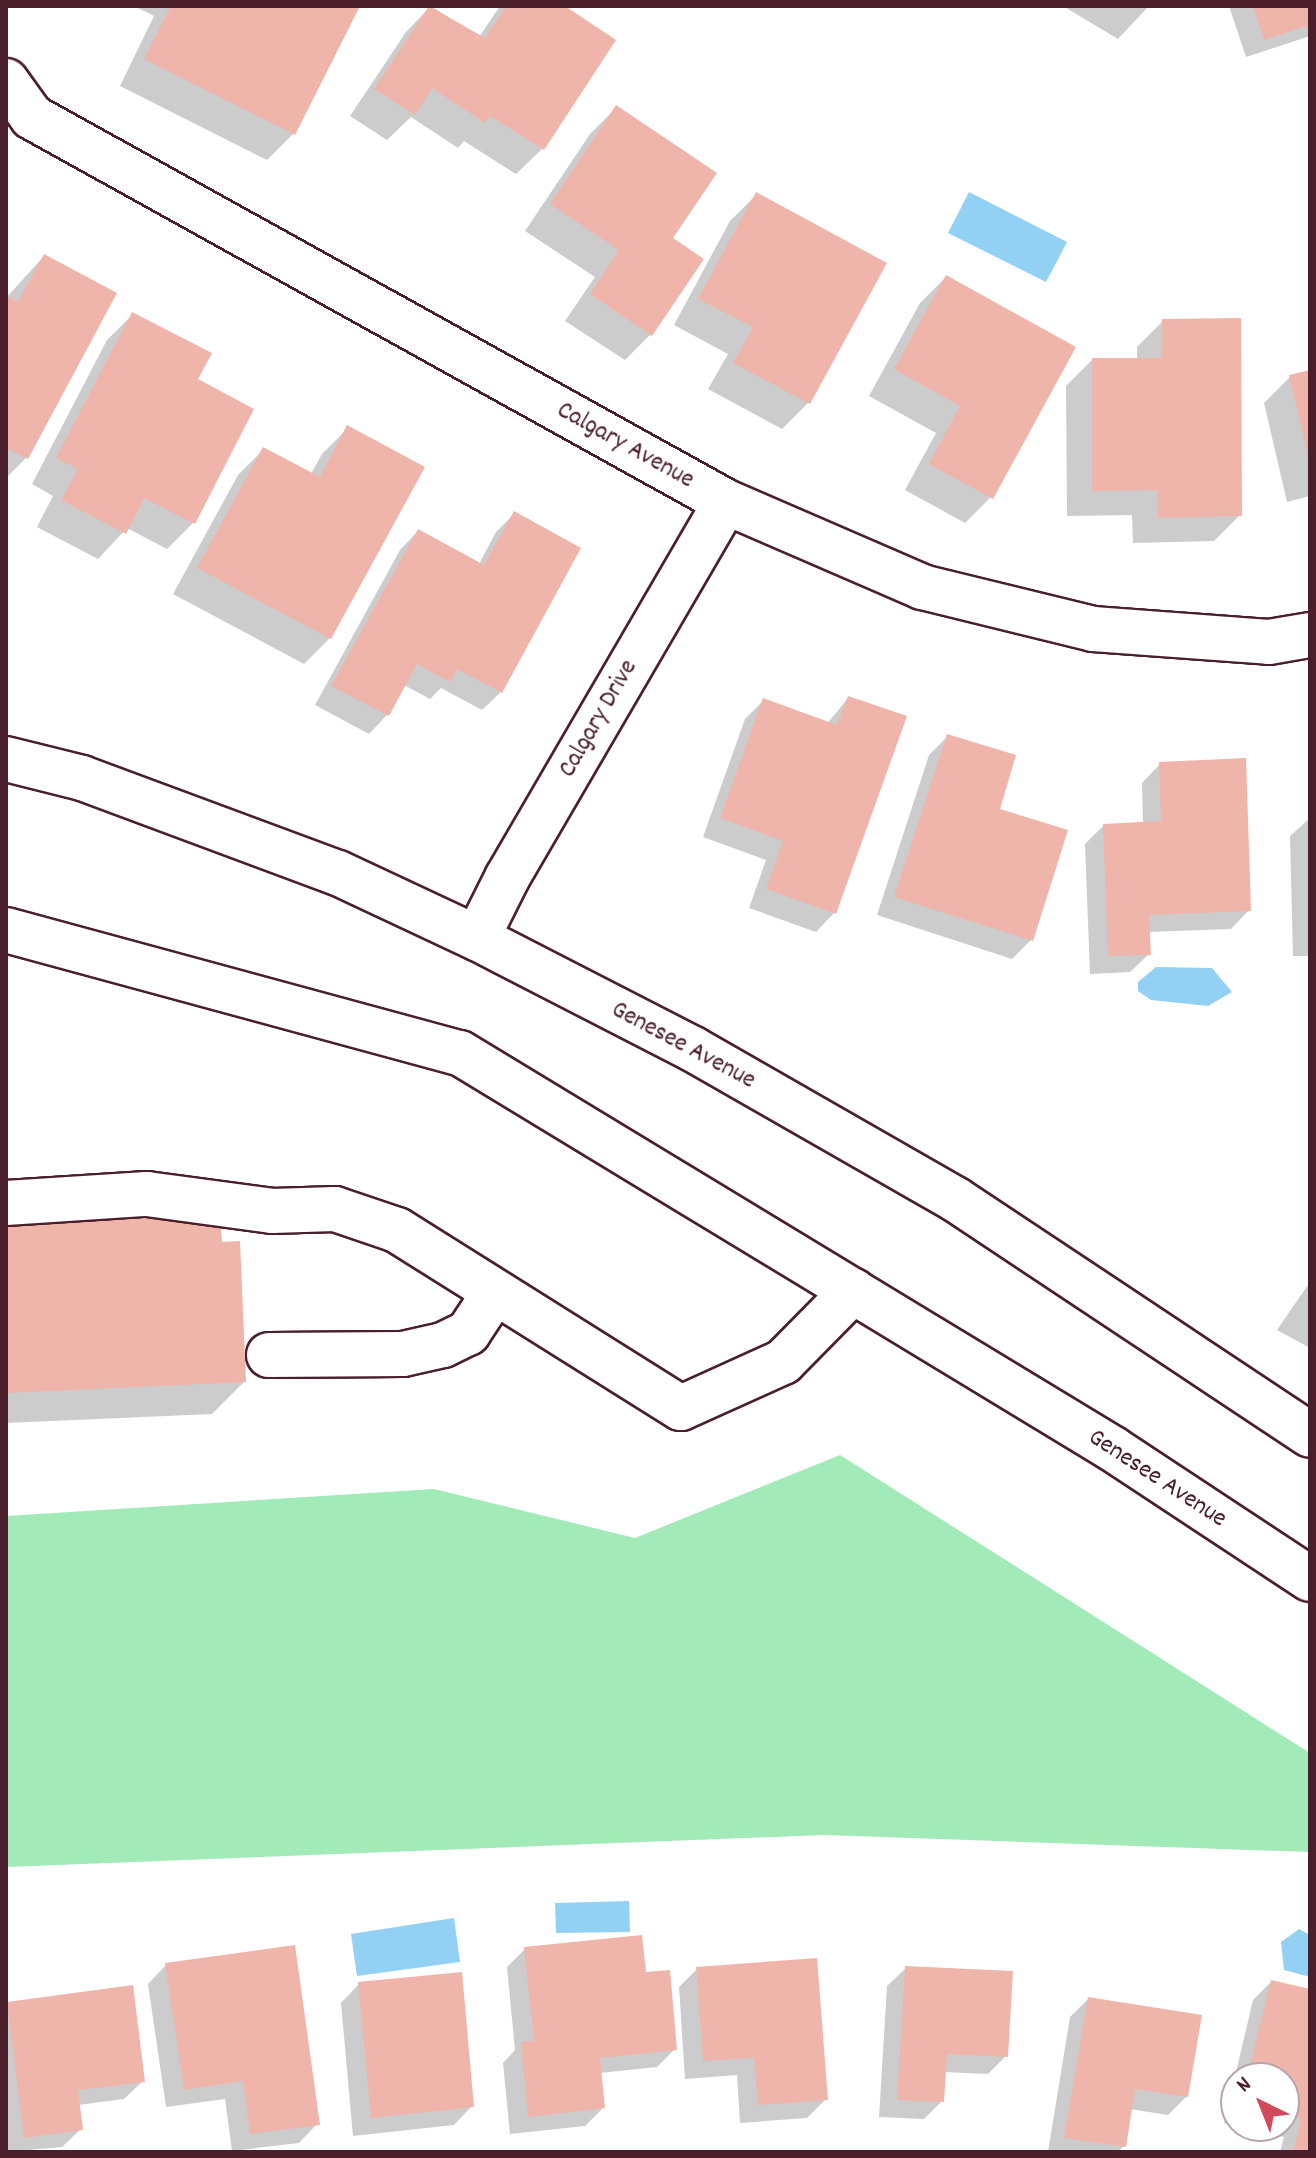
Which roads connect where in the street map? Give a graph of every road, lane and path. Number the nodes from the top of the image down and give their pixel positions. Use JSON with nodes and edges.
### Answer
{"nodes":[{"id":1,"x":6,"y":81,"type":"edge"},
{"id":2,"x":726,"y":502,"type":"junction"},
{"id":3,"x":1310,"y":635,"type":"edge"},
{"id":4,"x":6,"y":759,"type":"edge"},
{"id":5,"x":6,"y":930,"type":"edge"},
{"id":6,"x":477,"y":938,"type":"junction"},
{"id":7,"x":6,"y":1203,"type":"edge"},
{"id":8,"x":853,"y":1291,"type":"junction"},
{"id":9,"x":495,"y":1292,"type":"junction"},
{"id":10,"x":269,"y":1355,"type":"dead end"},
{"id":11,"x":1310,"y":1435,"type":"edge"},
{"id":12,"x":1310,"y":1579,"type":"edge"}],
"edges":[{"from":1,"to":2,"type":"main road","name":"Calgary Avenue"},
{"from":2,"to":3,"type":"main road","name":"Calgary Avenue"},
{"from":2,"to":6,"type":"main road","name":"Calgary Drive"},
{"from":4,"to":6,"type":"main road","name":"Genesee Avenue"},
{"from":5,"to":8,"type":"main road","name":"Genesee Avenue"},
{"from":6,"to":11,"type":"main road","name":"Genesee Avenue"},
{"from":7,"to":9,"type":"main road"},
{"from":8,"to":9,"type":"main road"},
{"from":8,"to":12,"type":"main road","name":"Genesee Avenue"},
{"from":9,"to":10,"type":"main road"}]}
